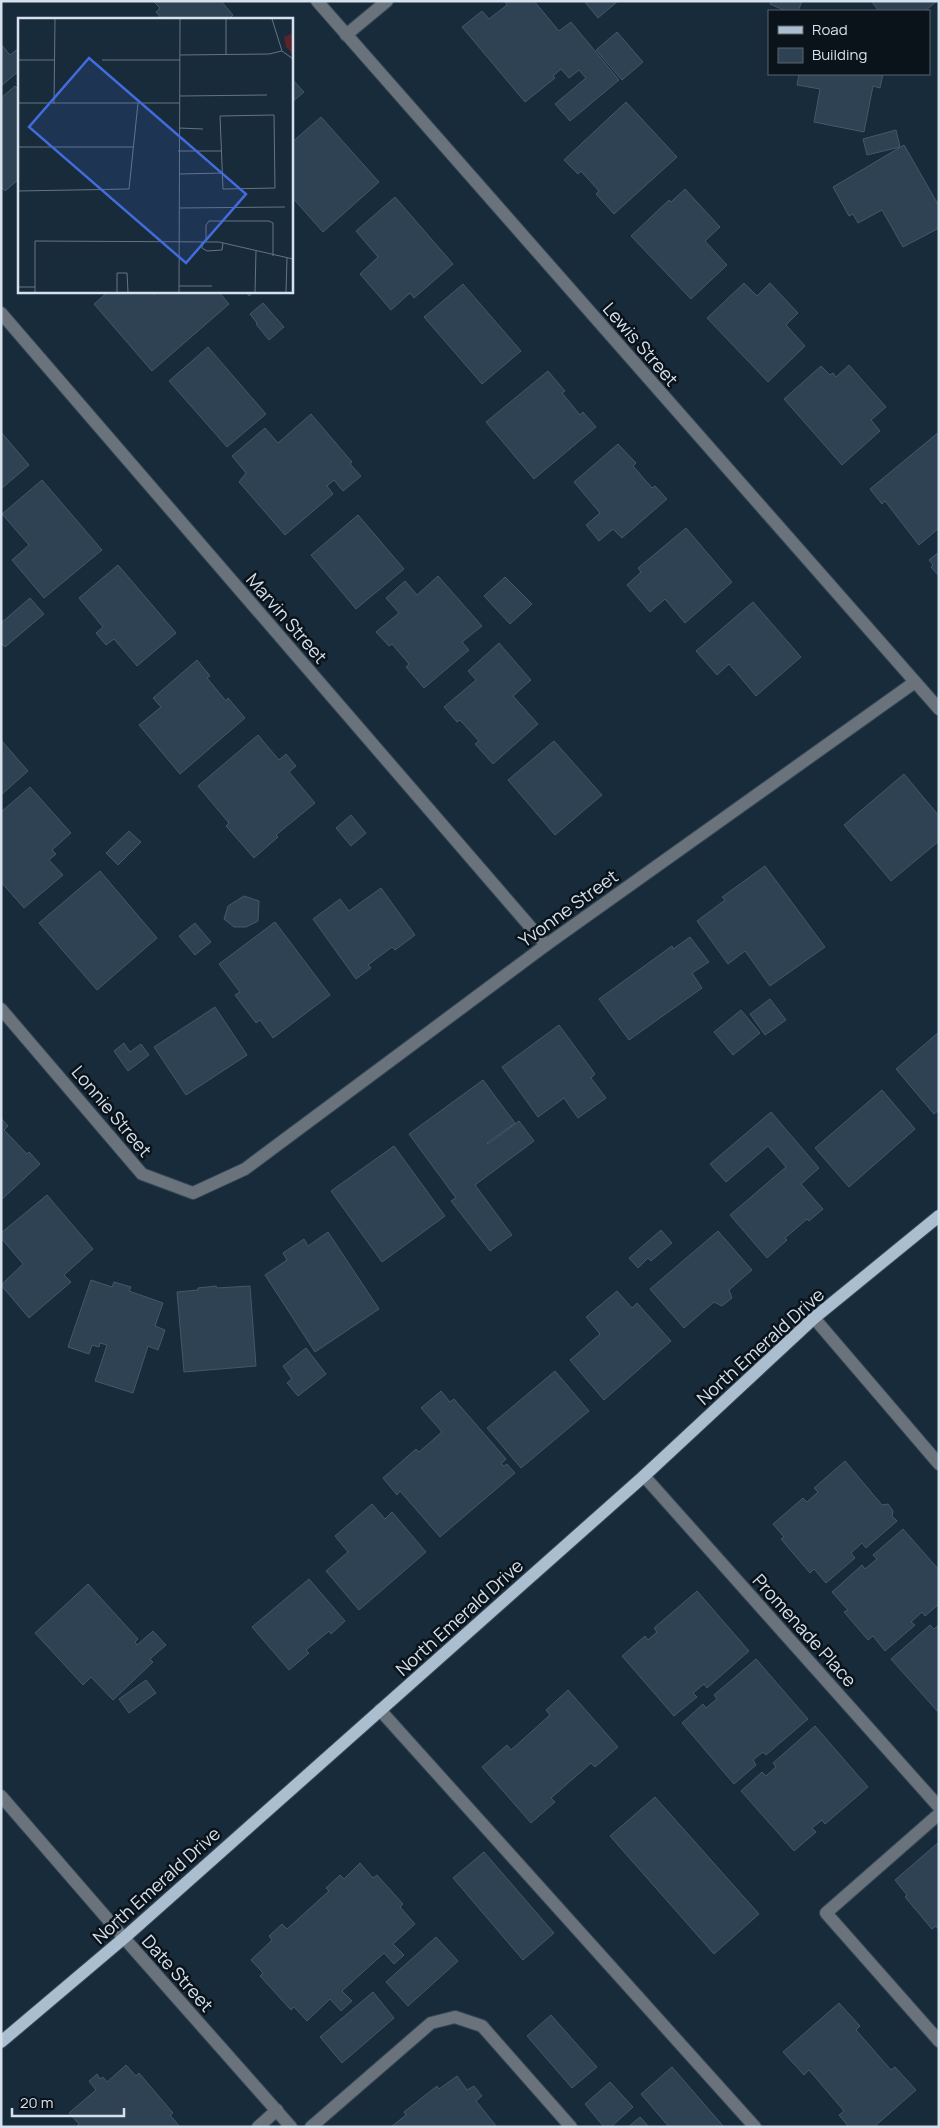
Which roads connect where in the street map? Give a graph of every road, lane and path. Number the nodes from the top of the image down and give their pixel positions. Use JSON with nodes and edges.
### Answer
{"nodes":[{"id":1,"x":317,"y":1,"type":"edge"},
{"id":2,"x":387,"y":1,"type":"edge"},
{"id":3,"x":346,"y":35,"type":"junction"},
{"id":4,"x":1,"y":314,"type":"edge"},
{"id":5,"x":915,"y":682,"type":"junction"},
{"id":6,"x":939,"y":709,"type":"edge"},
{"id":7,"x":546,"y":945,"type":"junction"},
{"id":8,"x":1,"y":1009,"type":"edge"},
{"id":9,"x":245,"y":1169,"type":"joint"},
{"id":10,"x":939,"y":1216,"type":"edge"},
{"id":11,"x":814,"y":1318,"type":"junction"},
{"id":12,"x":939,"y":1464,"type":"edge"},
{"id":13,"x":644,"y":1476,"type":"junction"},
{"id":14,"x":380,"y":1710,"type":"junction"},
{"id":15,"x":1,"y":1796,"type":"edge"},
{"id":16,"x":939,"y":1807,"type":"edge"},
{"id":17,"x":939,"y":1814,"type":"edge"},
{"id":18,"x":124,"y":1938,"type":"junction"},
{"id":19,"x":939,"y":2041,"type":"edge"},
{"id":20,"x":1,"y":2042,"type":"edge"},
{"id":21,"x":277,"y":2110,"type":"junction"},
{"id":22,"x":258,"y":2127,"type":"edge"},
{"id":23,"x":291,"y":2127,"type":"edge"},
{"id":24,"x":311,"y":2127,"type":"edge"},
{"id":25,"x":571,"y":2127,"type":"edge"},
{"id":26,"x":755,"y":2127,"type":"edge"}],
"edges":[{"from":1,"to":3,"type":"street","name":"Lewis Street"},
{"from":2,"to":3,"type":"street"},
{"from":3,"to":5,"type":"street","name":"Lewis Street"},
{"from":4,"to":7,"type":"street","name":"Marvin Street"},
{"from":5,"to":6,"type":"street","name":"Lewis Street"},
{"from":5,"to":7,"type":"street","name":"Yvonne Street"},
{"from":7,"to":9,"type":"street","name":"Yvonne Street"},
{"from":8,"to":9,"type":"street","name":"Lonnie Street"},
{"from":10,"to":11,"type":"main road","name":"North Emerald Drive"},
{"from":11,"to":12,"type":"street"},
{"from":11,"to":13,"type":"main road","name":"North Emerald Drive"},
{"from":13,"to":14,"type":"main road","name":"North Emerald Drive"},
{"from":13,"to":16,"type":"street","name":"Promenade Place"},
{"from":14,"to":18,"type":"main road","name":"North Emerald Drive"},
{"from":14,"to":26,"type":"street"},
{"from":15,"to":18,"type":"street","name":"Date Street"},
{"from":17,"to":19,"type":"street"},
{"from":18,"to":20,"type":"main road","name":"North Emerald Drive"},
{"from":18,"to":21,"type":"street","name":"Date Street"},
{"from":21,"to":22,"type":"street"},
{"from":21,"to":23,"type":"street","name":"Date Street"},
{"from":24,"to":25,"type":"street"}]}
